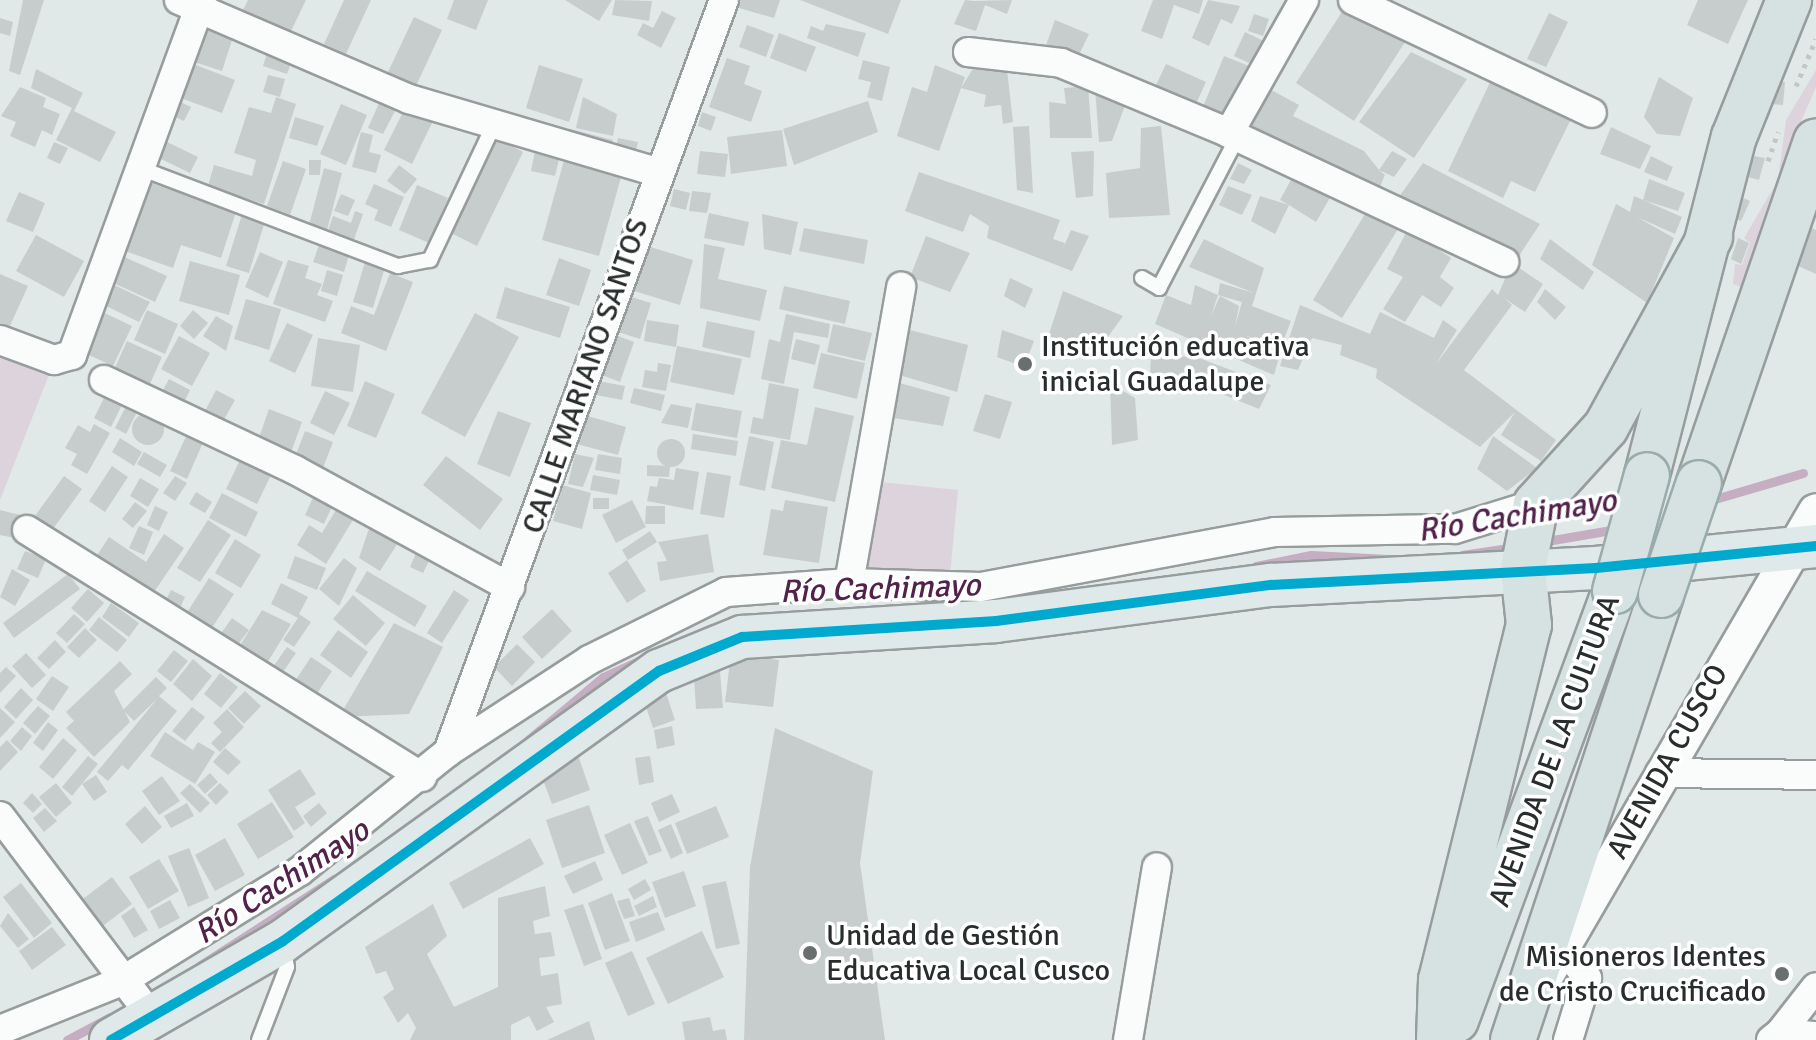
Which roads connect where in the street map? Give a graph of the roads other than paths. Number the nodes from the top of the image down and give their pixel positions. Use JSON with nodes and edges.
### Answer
{"nodes":[{"id":1,"x":724,"y":0,"type":"edge"},
{"id":2,"x":1304,"y":0,"type":"edge"},
{"id":3,"x":1353,"y":0,"type":"edge"},
{"id":4,"x":1789,"y":0,"type":"edge"},
{"id":5,"x":193,"y":3,"type":"edge"},
{"id":6,"x":968,"y":52,"type":"dead end"},
{"id":7,"x":1592,"y":113,"type":"dead end"},
{"id":8,"x":493,"y":127,"type":"junction"},
{"id":9,"x":1233,"y":134,"type":"junction"},
{"id":10,"x":1816,"y":141,"type":"edge"},
{"id":11,"x":145,"y":170,"type":"junction"},
{"id":12,"x":657,"y":172,"type":"junction"},
{"id":13,"x":1710,"y":237,"type":"junction"},
{"id":14,"x":1504,"y":262,"type":"dead end"},
{"id":15,"x":1142,"y":278,"type":"dead end"},
{"id":16,"x":901,"y":287,"type":"dead end"},
{"id":17,"x":0,"y":340,"type":"edge"},
{"id":18,"x":104,"y":380,"type":"dead end"},
{"id":19,"x":1816,"y":511,"type":"edge"},
{"id":20,"x":27,"y":530,"type":"dead end"},
{"id":21,"x":1528,"y":538,"type":"junction"},
{"id":22,"x":1804,"y":547,"type":"edge"},
{"id":23,"x":1605,"y":580,"type":"junction"},
{"id":24,"x":849,"y":583,"type":"junction"},
{"id":25,"x":510,"y":587,"type":"junction"},
{"id":26,"x":448,"y":752,"type":"junction"},
{"id":27,"x":1660,"y":773,"type":"junction"},
{"id":28,"x":1816,"y":775,"type":"edge"},
{"id":29,"x":422,"y":777,"type":"junction"},
{"id":30,"x":0,"y":816,"type":"edge"},
{"id":31,"x":1157,"y":867,"type":"dead end"},
{"id":32,"x":283,"y":941,"type":"junction"},
{"id":33,"x":1566,"y":949,"type":"junction"},
{"id":34,"x":122,"y":981,"type":"junction"},
{"id":35,"x":1816,"y":987,"type":"edge"},
{"id":36,"x":152,"y":1017,"type":"junction"},
{"id":37,"x":1517,"y":1026,"type":"edge"},
{"id":38,"x":0,"y":1030,"type":"edge"},
{"id":39,"x":1816,"y":1036,"type":"edge"},
{"id":40,"x":1775,"y":1037,"type":"edge"},
{"id":41,"x":111,"y":1040,"type":"edge"},
{"id":42,"x":259,"y":1040,"type":"edge"},
{"id":43,"x":1128,"y":1040,"type":"edge"},
{"id":44,"x":1439,"y":1040,"type":"edge"},
{"id":45,"x":1449,"y":1040,"type":"edge"},
{"id":46,"x":1568,"y":1040,"type":"edge"}],
"edges":[{"from":1,"to":12,"type":"street","name":"CALLE MARIANO SANTOS"},
{"from":2,"to":9,"type":"street"},
{"from":3,"to":7,"type":"street"},
{"from":4,"to":13,"type":"highway","name":"AVENIDA DE LA CULTURA"},
{"from":5,"to":8,"type":"street"},
{"from":5,"to":11,"type":"street"},
{"from":6,"to":9,"type":"street"},
{"from":8,"to":11,"type":"lane"},
{"from":8,"to":12,"type":"street"},
{"from":9,"to":14,"type":"street"},
{"from":9,"to":15,"type":"lane"},
{"from":10,"to":37,"type":"highway","name":"AVENIDA DE LA CULTURA","bridge":true},
{"from":11,"to":17,"type":"street"},
{"from":12,"to":25,"type":"street","name":"CALLE MARIANO SANTOS"},
{"from":13,"to":21,"type":"highway"},
{"from":13,"to":23,"type":"highway","name":"AVENIDA DE LA CULTURA","bridge":true},
{"from":16,"to":24,"type":"street"},
{"from":18,"to":25,"type":"street"},
{"from":19,"to":22,"type":"street","name":"AVENIDA CUSCO"},
{"from":20,"to":29,"type":"street"},
{"from":21,"to":23,"type":"main road"},
{"from":21,"to":24,"type":"street"},
{"from":21,"to":32,"type":"main road"},
{"from":21,"to":44,"type":"highway"},
{"from":22,"to":23,"type":"main road"},
{"from":22,"to":27,"type":"street","name":"AVENIDA CUSCO"},
{"from":23,"to":45,"type":"highway","name":"AVENIDA DE LA CULTURA"},
{"from":24,"to":26,"type":"street"},
{"from":25,"to":26,"type":"street","name":"CALLE MARIANO SANTOS"},
{"from":26,"to":29,"type":"street"},
{"from":27,"to":28,"type":"street"},
{"from":27,"to":33,"type":"street","name":"AVENIDA CUSCO"},
{"from":29,"to":34,"type":"street"},
{"from":30,"to":34,"type":"street"},
{"from":31,"to":43,"type":"street"},
{"from":32,"to":36,"type":"main road"},
{"from":32,"to":42,"type":"lane"},
{"from":33,"to":37,"type":"street","name":"AVENIDA CUSCO"},
{"from":33,"to":46,"type":"street"},
{"from":34,"to":36,"type":"street"},
{"from":34,"to":38,"type":"street"},
{"from":35,"to":40,"type":"street"},
{"from":36,"to":41,"type":"main road"},
{"from":39,"to":40,"type":"street"}]}
